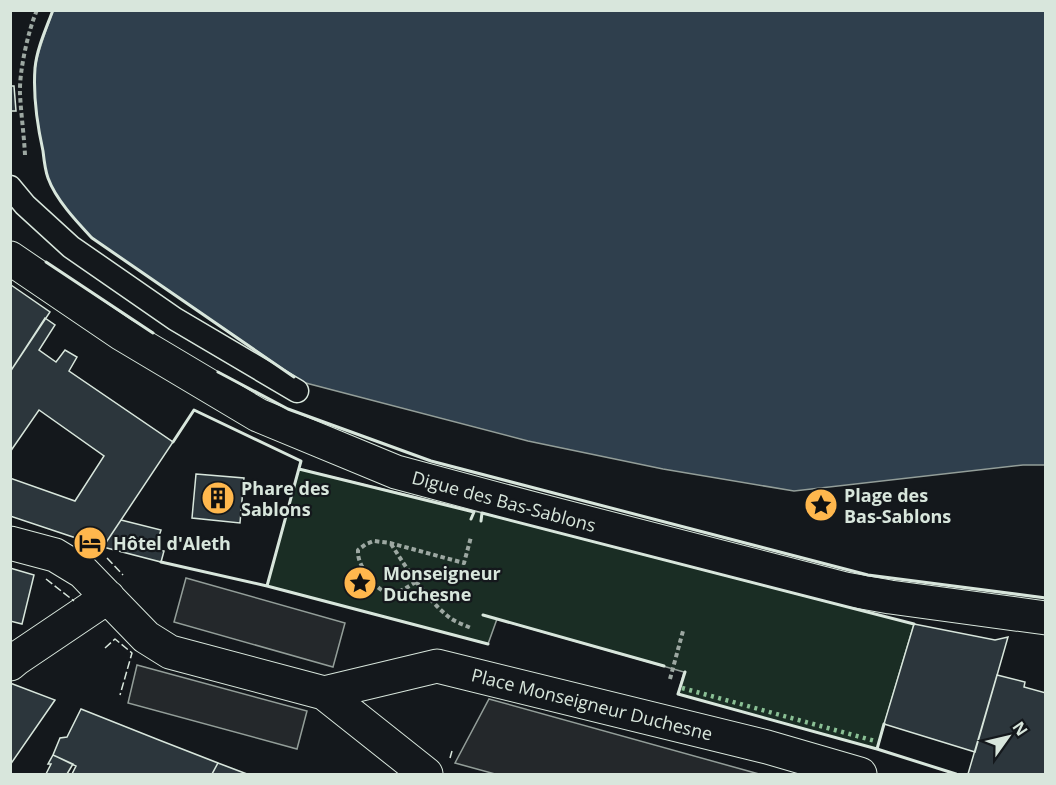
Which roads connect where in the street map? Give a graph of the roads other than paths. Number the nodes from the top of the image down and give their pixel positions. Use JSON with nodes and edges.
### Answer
{"nodes":[{"id":1,"x":10,"y":187,"type":"edge"},
{"id":2,"x":10,"y":258,"type":"edge"},
{"id":3,"x":297,"y":392,"type":"dead end"},
{"id":4,"x":10,"y":543,"type":"edge"},
{"id":5,"x":108,"y":597,"type":"junction"},
{"id":6,"x":1046,"y":618,"type":"edge"},
{"id":7,"x":10,"y":664,"type":"edge"},
{"id":8,"x":324,"y":693,"type":"junction"},
{"id":9,"x":426,"y":774,"type":"edge"},
{"id":10,"x":860,"y":774,"type":"edge"}],
"edges":[{"from":1,"to":3,"type":"lane"},
{"from":2,"to":6,"type":"street","name":"Digue des Bas-Sablons"},
{"from":4,"to":5,"type":"street","name":"Place Monseigneur Duchesne"},
{"from":5,"to":7,"type":"street"},
{"from":5,"to":8,"type":"street","name":"Place Monseigneur Duchesne"},
{"from":8,"to":9,"type":"street","name":"Place Monseigneur Duchesne"},
{"from":8,"to":10,"type":"street","name":"Place Monseigneur Duchesne"}]}
